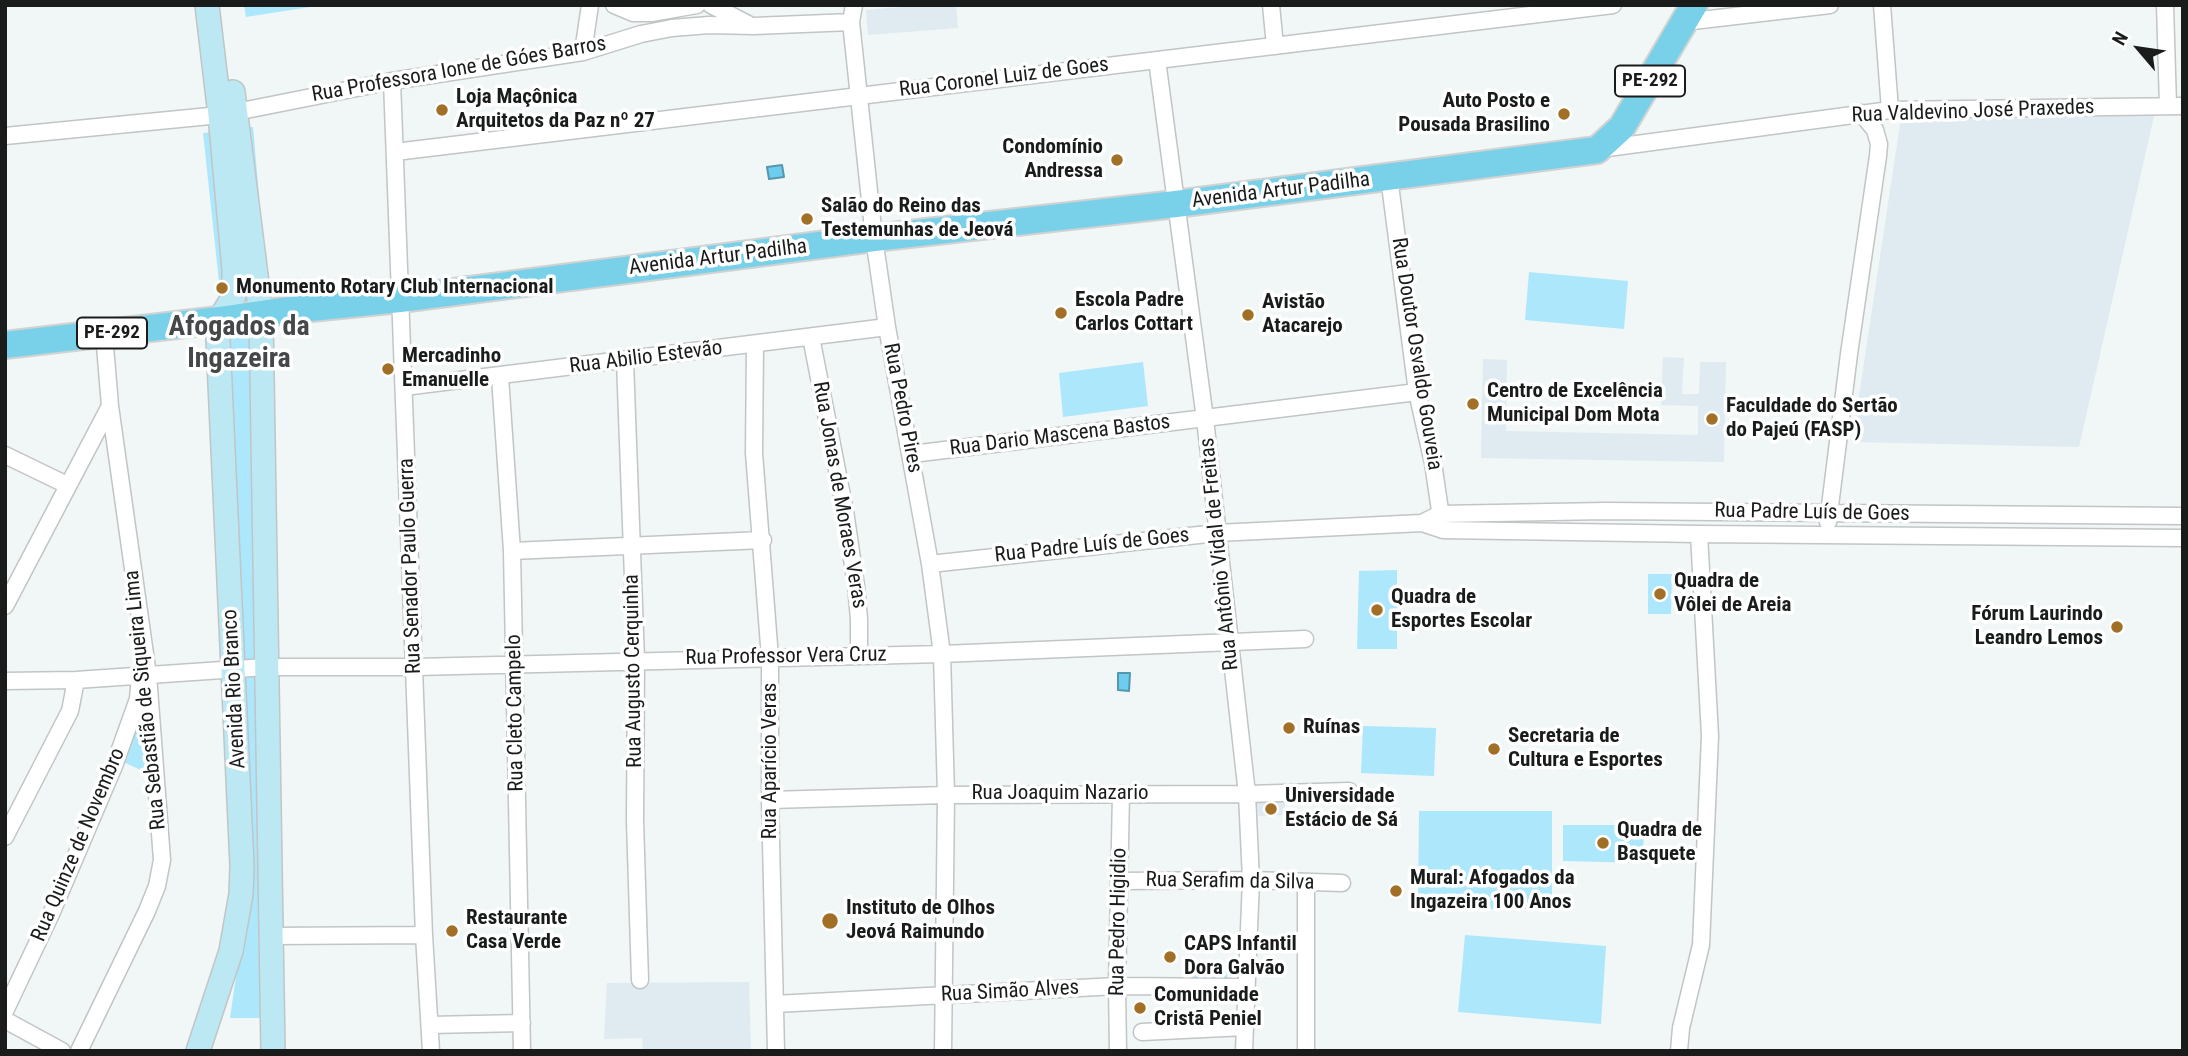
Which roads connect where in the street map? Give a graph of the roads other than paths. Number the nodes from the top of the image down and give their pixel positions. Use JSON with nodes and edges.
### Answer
{"nodes":[{"id":1,"x":207,"y":5,"type":"edge"},
{"id":2,"x":223,"y":5,"type":"edge"},
{"id":3,"x":590,"y":5,"type":"edge"},
{"id":4,"x":614,"y":5,"type":"edge"},
{"id":5,"x":697,"y":5,"type":"edge"},
{"id":6,"x":711,"y":5,"type":"edge"},
{"id":7,"x":854,"y":5,"type":"edge"},
{"id":8,"x":1272,"y":5,"type":"edge"},
{"id":9,"x":1613,"y":5,"type":"edge"},
{"id":10,"x":1830,"y":5,"type":"edge"},
{"id":11,"x":1882,"y":5,"type":"edge"},
{"id":12,"x":2165,"y":5,"type":"edge"},
{"id":13,"x":1689,"y":14,"type":"edge"},
{"id":14,"x":851,"y":22,"type":"junction"},
{"id":15,"x":754,"y":26,"type":"junction"},
{"id":16,"x":219,"y":42,"type":"junction"},
{"id":17,"x":1275,"y":46,"type":"junction"},
{"id":18,"x":583,"y":52,"type":"junction"},
{"id":19,"x":1157,"y":60,"type":"junction"},
{"id":20,"x":391,"y":82,"type":"junction"},
{"id":21,"x":859,"y":95,"type":"junction"},
{"id":22,"x":227,"y":104,"type":"junction"},
{"id":23,"x":2175,"y":106,"type":"edge"},
{"id":24,"x":1890,"y":110,"type":"junction"},
{"id":25,"x":1861,"y":113,"type":"junction"},
{"id":26,"x":5,"y":136,"type":"edge"},
{"id":27,"x":1597,"y":150,"type":"junction"},
{"id":28,"x":395,"y":152,"type":"junction"},
{"id":29,"x":1389,"y":177,"type":"junction"},
{"id":30,"x":1176,"y":204,"type":"junction"},
{"id":31,"x":874,"y":239,"type":"junction"},
{"id":32,"x":400,"y":299,"type":"junction"},
{"id":33,"x":261,"y":314,"type":"junction"},
{"id":34,"x":219,"y":320,"type":"junction"},
{"id":35,"x":887,"y":327,"type":"junction"},
{"id":36,"x":104,"y":334,"type":"junction"},
{"id":37,"x":811,"y":337,"type":"junction"},
{"id":38,"x":5,"y":345,"type":"edge"},
{"id":39,"x":755,"y":345,"type":"junction"},
{"id":40,"x":625,"y":361,"type":"junction"},
{"id":41,"x":500,"y":377,"type":"junction"},
{"id":42,"x":404,"y":387,"type":"junction"},
{"id":43,"x":1417,"y":392,"type":"junction"},
{"id":44,"x":110,"y":406,"type":"junction"},
{"id":45,"x":1205,"y":419,"type":"junction"},
{"id":46,"x":912,"y":454,"type":"junction"},
{"id":47,"x":5,"y":455,"type":"edge"},
{"id":48,"x":67,"y":485,"type":"junction"},
{"id":49,"x":1828,"y":513,"type":"junction"},
{"id":50,"x":2183,"y":516,"type":"edge"},
{"id":51,"x":1441,"y":522,"type":"junction"},
{"id":52,"x":1217,"y":533,"type":"junction"},
{"id":53,"x":1699,"y":534,"type":"junction"},
{"id":54,"x":1828,"y":535,"type":"junction"},
{"id":55,"x":2183,"y":538,"type":"edge"},
{"id":56,"x":763,"y":540,"type":"junction"},
{"id":57,"x":632,"y":546,"type":"junction"},
{"id":58,"x":512,"y":551,"type":"junction"},
{"id":59,"x":930,"y":565,"type":"junction"},
{"id":60,"x":6,"y":601,"type":"edge"},
{"id":61,"x":1306,"y":639,"type":"dead end"},
{"id":62,"x":1230,"y":642,"type":"junction"},
{"id":63,"x":942,"y":653,"type":"junction"},
{"id":64,"x":859,"y":655,"type":"junction"},
{"id":65,"x":771,"y":658,"type":"junction"},
{"id":66,"x":636,"y":660,"type":"junction"},
{"id":67,"x":515,"y":664,"type":"junction"},
{"id":68,"x":266,"y":667,"type":"junction"},
{"id":69,"x":416,"y":667,"type":"junction"},
{"id":70,"x":234,"y":669,"type":"junction"},
{"id":71,"x":144,"y":675,"type":"junction"},
{"id":72,"x":76,"y":680,"type":"junction"},
{"id":73,"x":5,"y":681,"type":"edge"},
{"id":74,"x":1349,"y":791,"type":"dead end"},
{"id":75,"x":1121,"y":794,"type":"junction"},
{"id":76,"x":1247,"y":794,"type":"junction"},
{"id":77,"x":946,"y":795,"type":"junction"},
{"id":78,"x":770,"y":800,"type":"junction"},
{"id":79,"x":5,"y":837,"type":"edge"},
{"id":80,"x":1251,"y":880,"type":"junction"},
{"id":81,"x":1119,"y":881,"type":"junction"},
{"id":82,"x":1306,"y":883,"type":"junction"},
{"id":83,"x":1342,"y":883,"type":"dead end"},
{"id":84,"x":424,"y":934,"type":"junction"},
{"id":85,"x":270,"y":936,"type":"junction"},
{"id":86,"x":640,"y":980,"type":"dead end"},
{"id":87,"x":1117,"y":986,"type":"junction"},
{"id":88,"x":1246,"y":987,"type":"junction"},
{"id":89,"x":945,"y":995,"type":"junction"},
{"id":90,"x":775,"y":1004,"type":"junction"},
{"id":91,"x":5,"y":1011,"type":"edge"},
{"id":92,"x":5,"y":1020,"type":"edge"},
{"id":93,"x":522,"y":1023,"type":"junction"},
{"id":94,"x":430,"y":1026,"type":"junction"},
{"id":95,"x":1245,"y":1027,"type":"junction"},
{"id":96,"x":1142,"y":1032,"type":"dead end"},
{"id":97,"x":62,"y":1051,"type":"edge"},
{"id":98,"x":79,"y":1051,"type":"edge"},
{"id":99,"x":198,"y":1051,"type":"edge"},
{"id":100,"x":273,"y":1051,"type":"edge"},
{"id":101,"x":431,"y":1051,"type":"edge"},
{"id":102,"x":522,"y":1051,"type":"edge"},
{"id":103,"x":776,"y":1051,"type":"edge"},
{"id":104,"x":943,"y":1051,"type":"edge"},
{"id":105,"x":1118,"y":1051,"type":"edge"},
{"id":106,"x":1244,"y":1051,"type":"edge"},
{"id":107,"x":1306,"y":1051,"type":"edge"},
{"id":108,"x":1679,"y":1051,"type":"edge"}],
"edges":[{"from":1,"to":16,"type":"street"},
{"from":2,"to":16,"type":"street"},
{"from":3,"to":18,"type":"street"},
{"from":4,"to":5,"type":"street"},
{"from":6,"to":15,"type":"street"},
{"from":7,"to":14,"type":"street","name":"Rua Pedro Pires"},
{"from":8,"to":17,"type":"street"},
{"from":9,"to":17,"type":"street","name":"Rua Coronel Luiz de Goes"},
{"from":10,"to":13,"type":"street"},
{"from":11,"to":24,"type":"street"},
{"from":12,"to":23,"type":"street"},
{"from":13,"to":27,"type":"main road","number":"PE-292"},
{"from":14,"to":15,"type":"street","name":"Rua Professora Ione de Góes Barros"},
{"from":14,"to":21,"type":"street","name":"Rua Pedro Pires"},
{"from":15,"to":18,"type":"street","name":"Rua Professora Ione de Góes Barros"},
{"from":16,"to":22,"type":"street"},
{"from":17,"to":19,"type":"street","name":"Rua Coronel Luiz de Goes"},
{"from":18,"to":20,"type":"street","name":"Rua Professora Ione de Góes Barros"},
{"from":19,"to":21,"type":"street","name":"Rua Coronel Luiz de Goes"},
{"from":19,"to":30,"type":"street","name":"Rua Antônio Vidal de Freitas"},
{"from":20,"to":22,"type":"street","name":"Rua Professora Ione de Góes Barros"},
{"from":20,"to":28,"type":"street","name":"Rua Senador Paulo Guerra"},
{"from":21,"to":28,"type":"street","name":"Rua Coronel Luiz de Goes"},
{"from":21,"to":31,"type":"street","name":"Rua Pedro Pires"},
{"from":22,"to":26,"type":"street","name":"Rua Professora Ione de Góes Barros"},
{"from":22,"to":33,"type":"street","name":"Avenida Rio Branco"},
{"from":22,"to":34,"type":"street"},
{"from":23,"to":24,"type":"street","name":"Rua Valdevino José Praxedes"},
{"from":24,"to":25,"type":"street","name":"Rua Valdevino José Praxedes"},
{"from":25,"to":27,"type":"street","name":"Rua Valdevino José Praxedes"},
{"from":25,"to":49,"type":"street"},
{"from":27,"to":29,"type":"main road","name":"Avenida Artur Padilha","number":"PE-292"},
{"from":28,"to":32,"type":"street","name":"Rua Senador Paulo Guerra"},
{"from":29,"to":30,"type":"main road","name":"Avenida Artur Padilha","number":"PE-292"},
{"from":29,"to":43,"type":"street","name":"Rua Doutor Osvaldo Gouveia"},
{"from":30,"to":31,"type":"main road","name":"Avenida Artur Padilha","number":"PE-292"},
{"from":30,"to":45,"type":"street","name":"Rua Antônio Vidal de Freitas"},
{"from":31,"to":32,"type":"main road","name":"Avenida Artur Padilha","number":"PE-292"},
{"from":31,"to":35,"type":"street","name":"Rua Pedro Pires"},
{"from":32,"to":33,"type":"main road","name":"Avenida Artur Padilha","number":"PE-292"},
{"from":32,"to":42,"type":"street","name":"Rua Senador Paulo Guerra"},
{"from":33,"to":34,"type":"main road","name":"Avenida Artur Padilha","number":"PE-292"},
{"from":33,"to":68,"type":"street","name":"Avenida Rio Branco"},
{"from":34,"to":36,"type":"main road","name":"Avenida Artur Padilha","number":"PE-292"},
{"from":34,"to":70,"type":"street","name":"Avenida Rio Branco"},
{"from":35,"to":37,"type":"street","name":"Rua Abilio Estevão"},
{"from":35,"to":46,"type":"street","name":"Rua Pedro Pires"},
{"from":36,"to":38,"type":"main road","name":"Avenida Artur Padilha","number":"PE-292"},
{"from":36,"to":44,"type":"street","name":"Rua Sebastião de Siqueira Lima"},
{"from":37,"to":39,"type":"street","name":"Rua Abilio Estevão"},
{"from":37,"to":64,"type":"street","name":"Rua Jonas de Moraes Veras"},
{"from":39,"to":40,"type":"street","name":"Rua Abilio Estevão"},
{"from":39,"to":56,"type":"street","name":"Rua Aparício Veras"},
{"from":40,"to":41,"type":"street","name":"Rua Abilio Estevão"},
{"from":40,"to":57,"type":"street","name":"Rua Augusto Cerquinha"},
{"from":41,"to":42,"type":"street","name":"Rua Abilio Estevão"},
{"from":41,"to":58,"type":"street","name":"Rua Cleto Campelo"},
{"from":42,"to":69,"type":"street","name":"Rua Senador Paulo Guerra"},
{"from":43,"to":45,"type":"street","name":"Rua Dario Mascena Bastos"},
{"from":43,"to":51,"type":"street","name":"Rua Doutor Osvaldo Gouveia"},
{"from":44,"to":48,"type":"street"},
{"from":44,"to":71,"type":"street","name":"Rua Sebastião de Siqueira Lima"},
{"from":45,"to":46,"type":"street","name":"Rua Dario Mascena Bastos"},
{"from":45,"to":52,"type":"street","name":"Rua Antônio Vidal de Freitas"},
{"from":46,"to":59,"type":"street","name":"Rua Pedro Pires"},
{"from":47,"to":48,"type":"street"},
{"from":48,"to":60,"type":"street"},
{"from":49,"to":50,"type":"street","name":"Rua Padre Luís de Goes"},
{"from":49,"to":51,"type":"street","name":"Rua Padre Luís de Goes"},
{"from":49,"to":54,"type":"street"},
{"from":51,"to":52,"type":"street","name":"Rua Padre Luís de Goes"},
{"from":51,"to":53,"type":"street","name":"Rua Padre Luís de Goes"},
{"from":52,"to":59,"type":"street","name":"Rua Padre Luís de Goes"},
{"from":52,"to":62,"type":"street","name":"Rua Antônio Vidal de Freitas"},
{"from":53,"to":54,"type":"street","name":"Rua Padre Luís de Goes"},
{"from":53,"to":108,"type":"street"},
{"from":54,"to":55,"type":"street","name":"Rua Padre Luís de Goes"},
{"from":56,"to":57,"type":"street"},
{"from":56,"to":65,"type":"street","name":"Rua Aparício Veras"},
{"from":57,"to":58,"type":"street"},
{"from":57,"to":66,"type":"street","name":"Rua Augusto Cerquinha"},
{"from":58,"to":67,"type":"street","name":"Rua Cleto Campelo"},
{"from":59,"to":63,"type":"street","name":"Rua Pedro Pires"},
{"from":61,"to":62,"type":"street","name":"Rua Professor Vera Cruz"},
{"from":62,"to":63,"type":"street","name":"Rua Professor Vera Cruz"},
{"from":62,"to":76,"type":"street","name":"Rua Antônio Vidal de Freitas"},
{"from":63,"to":64,"type":"street","name":"Rua Professor Vera Cruz"},
{"from":63,"to":77,"type":"street","name":"Rua Pedro Pires"},
{"from":64,"to":65,"type":"street","name":"Rua Professor Vera Cruz"},
{"from":65,"to":66,"type":"street","name":"Rua Professor Vera Cruz"},
{"from":65,"to":78,"type":"street","name":"Rua Aparício Veras"},
{"from":66,"to":67,"type":"street","name":"Rua Professor Vera Cruz"},
{"from":66,"to":86,"type":"street","name":"Rua Augusto Cerquinha"},
{"from":67,"to":69,"type":"street","name":"Rua Professor Vera Cruz"},
{"from":67,"to":93,"type":"street","name":"Rua Cleto Campelo"},
{"from":68,"to":69,"type":"street","name":"Rua Professor Vera Cruz"},
{"from":68,"to":70,"type":"street","name":"Rua Professor Vera Cruz"},
{"from":68,"to":85,"type":"street","name":"Avenida Rio Branco"},
{"from":69,"to":84,"type":"street","name":"Rua Senador Paulo Guerra"},
{"from":70,"to":71,"type":"street","name":"Rua Professor Vera Cruz"},
{"from":70,"to":99,"type":"street","name":"Avenida Rio Branco"},
{"from":71,"to":72,"type":"street","name":"Rua Professor Vera Cruz"},
{"from":71,"to":91,"type":"street","name":"Rua Quinze de Novembro"},
{"from":71,"to":98,"type":"street","name":"Rua Sebastião de Siqueira Lima"},
{"from":72,"to":73,"type":"street","name":"Rua Professor Vera Cruz"},
{"from":72,"to":79,"type":"street"},
{"from":74,"to":76,"type":"street","name":"Rua Joaquim Nazario"},
{"from":75,"to":76,"type":"street","name":"Rua Joaquim Nazario"},
{"from":75,"to":77,"type":"street","name":"Rua Joaquim Nazario"},
{"from":75,"to":81,"type":"street","name":"Rua Pedro Higidio"},
{"from":76,"to":80,"type":"street","name":"Rua Antônio Vidal de Freitas"},
{"from":77,"to":78,"type":"street","name":"Rua Joaquim Nazario"},
{"from":77,"to":89,"type":"street","name":"Rua Pedro Pires"},
{"from":78,"to":90,"type":"street","name":"Rua Aparício Veras"},
{"from":80,"to":81,"type":"street","name":"Rua Serafim da Silva"},
{"from":80,"to":82,"type":"street","name":"Rua Serafim da Silva"},
{"from":80,"to":88,"type":"street","name":"Rua Antônio Vidal de Freitas"},
{"from":81,"to":87,"type":"street","name":"Rua Pedro Higidio"},
{"from":82,"to":83,"type":"street","name":"Rua Serafim da Silva"},
{"from":82,"to":107,"type":"street"},
{"from":84,"to":85,"type":"street"},
{"from":84,"to":94,"type":"street","name":"Rua Senador Paulo Guerra"},
{"from":85,"to":100,"type":"street","name":"Avenida Rio Branco"},
{"from":87,"to":88,"type":"street","name":"Rua Simão Alves"},
{"from":87,"to":89,"type":"street","name":"Rua Simão Alves"},
{"from":87,"to":105,"type":"street","name":"Rua Pedro Higidio"},
{"from":88,"to":95,"type":"street","name":"Rua Antônio Vidal de Freitas"},
{"from":89,"to":90,"type":"street","name":"Rua Simão Alves"},
{"from":89,"to":104,"type":"street","name":"Rua Pedro Pires"},
{"from":90,"to":103,"type":"street","name":"Rua Aparício Veras"},
{"from":92,"to":97,"type":"street"},
{"from":93,"to":94,"type":"street"},
{"from":93,"to":102,"type":"street","name":"Rua Cleto Campelo"},
{"from":94,"to":101,"type":"street","name":"Rua Senador Paulo Guerra"},
{"from":95,"to":96,"type":"street"},
{"from":95,"to":106,"type":"street","name":"Rua Antônio Vidal de Freitas"}]}
